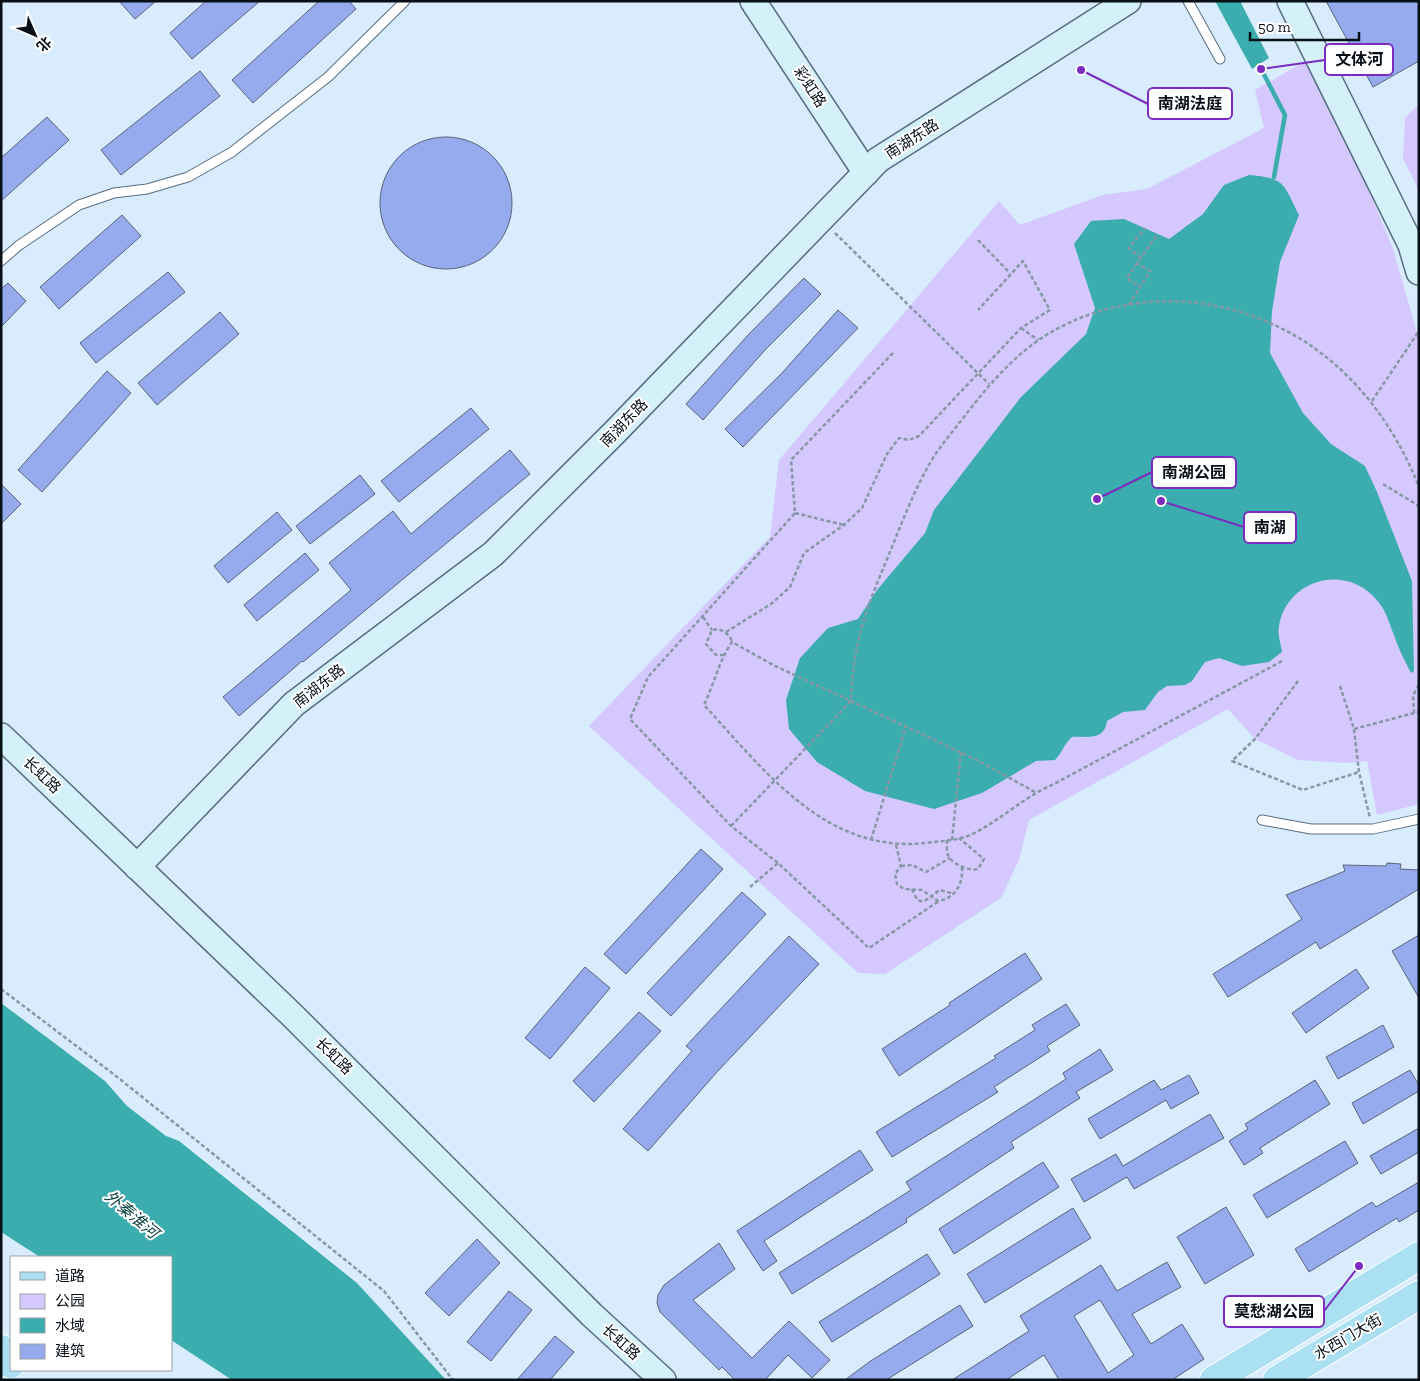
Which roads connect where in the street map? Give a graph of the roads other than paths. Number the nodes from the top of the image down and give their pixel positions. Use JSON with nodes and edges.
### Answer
{"nodes":[{"id":1,"x":405,"y":1,"type":"edge"},
{"id":2,"x":753,"y":1,"type":"edge"},
{"id":3,"x":1128,"y":1,"type":"edge"},
{"id":4,"x":1188,"y":1,"type":"edge"},
{"id":5,"x":1290,"y":1,"type":"edge"},
{"id":6,"x":1220,"y":59,"type":"dead end"},
{"id":7,"x":866,"y":173,"type":"junction"},
{"id":8,"x":1,"y":261,"type":"edge"},
{"id":9,"x":1419,"y":272,"type":"edge"},
{"id":10,"x":1,"y":736,"type":"edge"},
{"id":11,"x":1419,"y":819,"type":"edge"},
{"id":12,"x":1262,"y":820,"type":"dead end"},
{"id":13,"x":137,"y":867,"type":"junction"},
{"id":14,"x":1419,"y":1256,"type":"edge"},
{"id":15,"x":1419,"y":1295,"type":"edge"},
{"id":16,"x":1,"y":1349,"type":"edge"},
{"id":17,"x":10,"y":1362,"type":"edge"},
{"id":18,"x":663,"y":1380,"type":"edge"},
{"id":19,"x":1214,"y":1380,"type":"edge"},
{"id":20,"x":1277,"y":1380,"type":"edge"}],
"edges":[{"from":1,"to":8,"type":"lane"},
{"from":2,"to":7,"type":"street","name":"彩虹路"},
{"from":3,"to":7,"type":"street","name":"南湖东路"},
{"from":4,"to":6,"type":"lane"},
{"from":5,"to":9,"type":"street"},
{"from":7,"to":13,"type":"street","name":"南湖东路"},
{"from":10,"to":13,"type":"street","name":"长虹路"},
{"from":11,"to":12,"type":"lane"},
{"from":13,"to":18,"type":"street","name":"长虹路"},
{"from":14,"to":19,"type":"main road"},
{"from":15,"to":20,"type":"main road","name":"水西门大街"},
{"from":16,"to":17,"type":"main road"}]}
